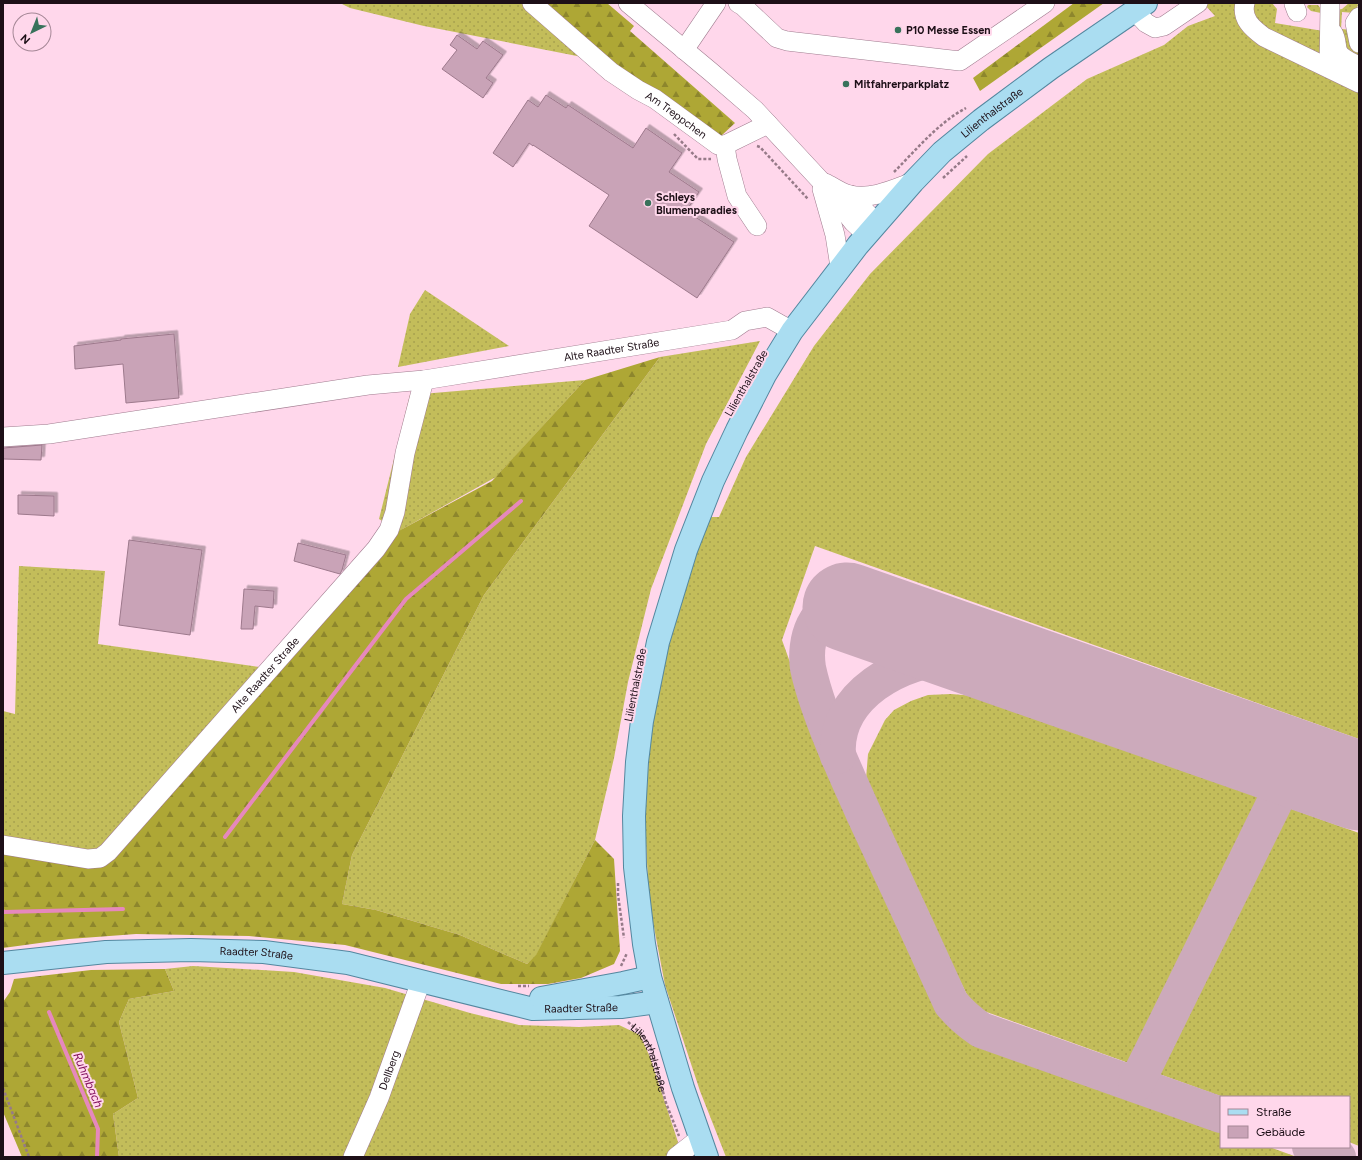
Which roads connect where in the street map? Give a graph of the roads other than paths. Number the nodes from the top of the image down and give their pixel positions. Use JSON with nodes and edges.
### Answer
{"nodes":[{"id":1,"x":532,"y":3,"type":"edge"},
{"id":2,"x":628,"y":3,"type":"edge"},
{"id":3,"x":716,"y":3,"type":"edge"},
{"id":4,"x":738,"y":3,"type":"edge"},
{"id":5,"x":1045,"y":3,"type":"edge"},
{"id":6,"x":1198,"y":3,"type":"edge"},
{"id":7,"x":1245,"y":3,"type":"edge"},
{"id":8,"x":1333,"y":4,"type":"edge"},
{"id":9,"x":1141,"y":7,"type":"edge"},
{"id":10,"x":1359,"y":17,"type":"edge"},
{"id":11,"x":1329,"y":27,"type":"junction"},
{"id":12,"x":1359,"y":43,"type":"edge"},
{"id":13,"x":684,"y":50,"type":"junction"},
{"id":14,"x":1359,"y":66,"type":"edge"},
{"id":15,"x":1329,"y":68,"type":"junction"},
{"id":16,"x":1359,"y":83,"type":"edge"},
{"id":17,"x":768,"y":124,"type":"junction"},
{"id":18,"x":725,"y":145,"type":"junction"},
{"id":19,"x":820,"y":180,"type":"junction"},
{"id":20,"x":913,"y":182,"type":"junction"},
{"id":21,"x":850,"y":195,"type":"junction"},
{"id":22,"x":757,"y":226,"type":"dead end"},
{"id":23,"x":872,"y":230,"type":"junction"},
{"id":24,"x":840,"y":267,"type":"junction"},
{"id":25,"x":792,"y":331,"type":"junction"},
{"id":26,"x":424,"y":380,"type":"junction"},
{"id":27,"x":3,"y":437,"type":"edge"},
{"id":28,"x":3,"y":845,"type":"edge"},
{"id":29,"x":3,"y":963,"type":"edge"},
{"id":30,"x":650,"y":977,"type":"junction"},
{"id":31,"x":421,"y":981,"type":"junction"},
{"id":32,"x":506,"y":1002,"type":"junction"},
{"id":33,"x":657,"y":1002,"type":"junction"},
{"id":34,"x":692,"y":1151,"type":"edge"},
{"id":35,"x":353,"y":1157,"type":"edge"}],
"edges":[{"from":1,"to":18,"type":"street","name":"Am Treppchen"},
{"from":2,"to":13,"type":"street"},
{"from":3,"to":13,"type":"street"},
{"from":4,"to":5,"type":"street"},
{"from":6,"to":9,"type":"street"},
{"from":7,"to":15,"type":"street"},
{"from":8,"to":11,"type":"street"},
{"from":9,"to":20,"type":"main road","name":"Lilienthalstraße"},
{"from":10,"to":12,"type":"street"},
{"from":11,"to":14,"type":"street"},
{"from":11,"to":15,"type":"street"},
{"from":13,"to":17,"type":"street"},
{"from":15,"to":16,"type":"street"},
{"from":17,"to":18,"type":"street"},
{"from":17,"to":19,"type":"street"},
{"from":18,"to":22,"type":"street"},
{"from":19,"to":21,"type":"street"},
{"from":19,"to":23,"type":"street"},
{"from":19,"to":24,"type":"street"},
{"from":20,"to":21,"type":"street"},
{"from":20,"to":23,"type":"main road","name":"Lilienthalstraße"},
{"from":21,"to":23,"type":"street"},
{"from":23,"to":24,"type":"main road","name":"Lilienthalstraße"},
{"from":24,"to":25,"type":"main road","name":"Lilienthalstraße"},
{"from":25,"to":26,"type":"street","name":"Alte Raadter Straße"},
{"from":25,"to":30,"type":"main road","name":"Lilienthalstraße"},
{"from":26,"to":27,"type":"street","name":"Alte Raadter Straße"},
{"from":26,"to":28,"type":"street","name":"Alte Raadter Straße"},
{"from":29,"to":31,"type":"main road","name":"Raadter Straße"},
{"from":30,"to":32,"type":"main road","name":"Raadter Straße"},
{"from":30,"to":33,"type":"main road","name":"Lilienthalstraße"},
{"from":31,"to":32,"type":"main road","name":"Raadter Straße"},
{"from":31,"to":35,"type":"street","name":"Dellberg"},
{"from":32,"to":33,"type":"main road","name":"Raadter Straße"},
{"from":33,"to":34,"type":"main road","name":"Lilienthalstraße"}]}
